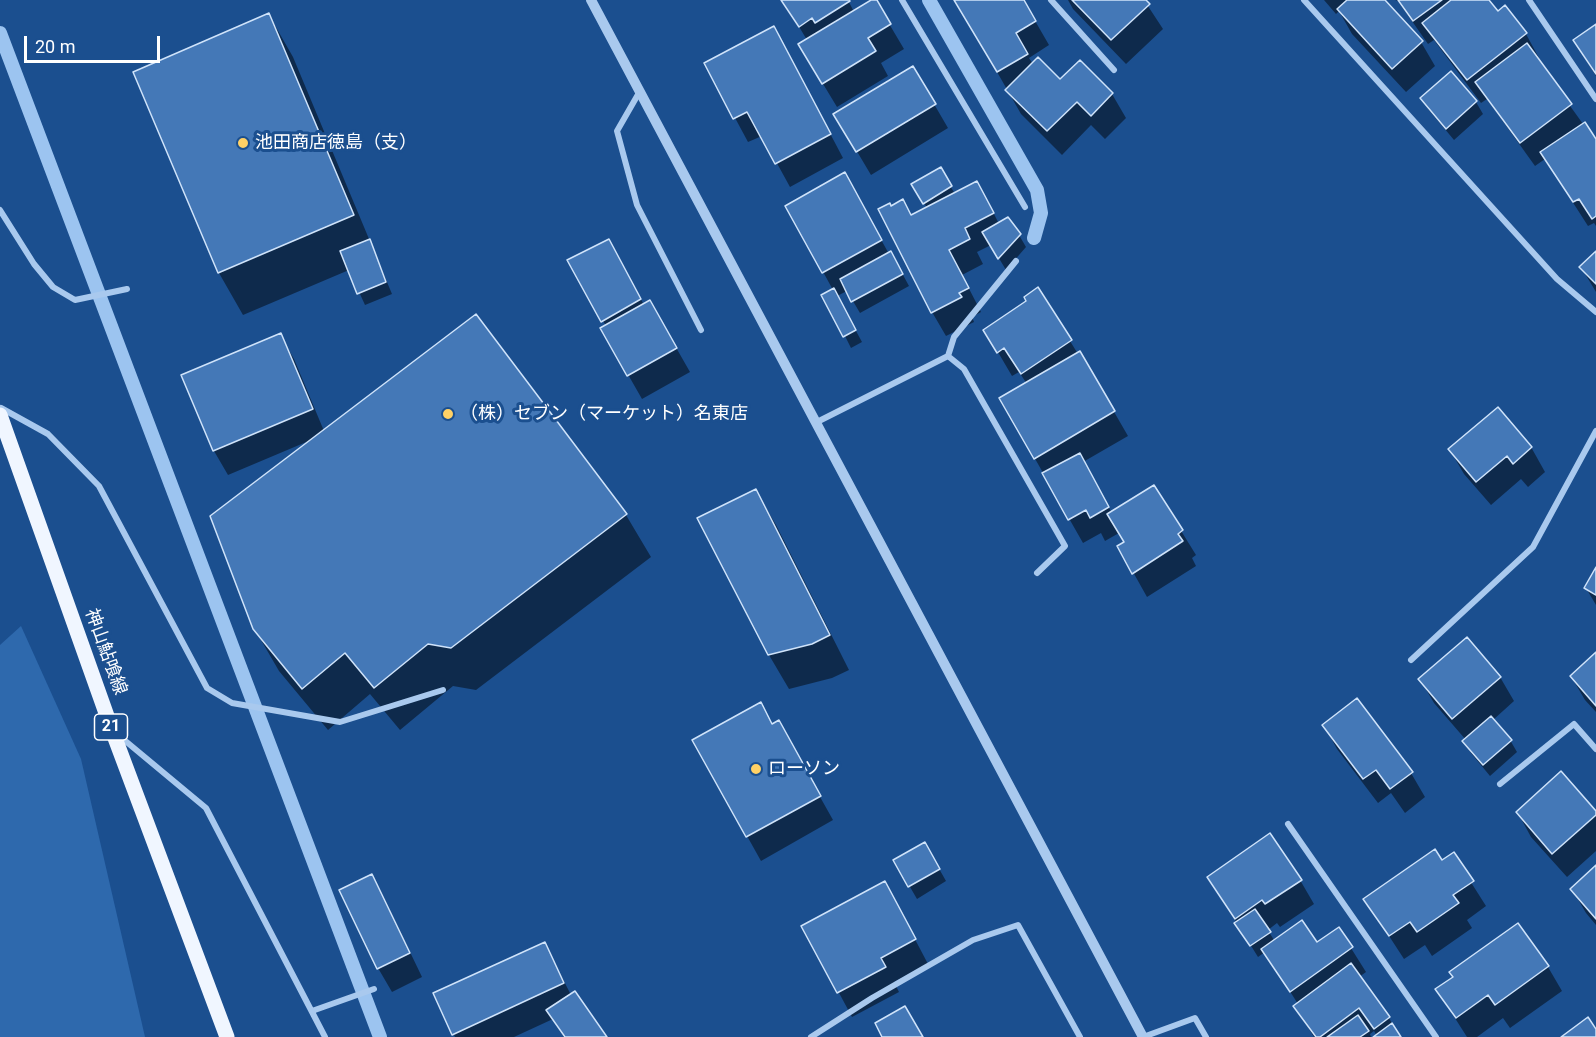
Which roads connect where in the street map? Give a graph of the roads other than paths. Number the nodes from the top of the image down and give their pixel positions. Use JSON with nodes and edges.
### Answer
{"nodes":[{"id":1,"x":591,"y":0,"type":"edge"},
{"id":2,"x":902,"y":0,"type":"edge"},
{"id":3,"x":1052,"y":0,"type":"edge"},
{"id":4,"x":1304,"y":0,"type":"edge"},
{"id":5,"x":1529,"y":0,"type":"edge"},
{"id":6,"x":1114,"y":70,"type":"dead end"},
{"id":7,"x":640,"y":90,"type":"junction"},
{"id":8,"x":1596,"y":99,"type":"edge"},
{"id":9,"x":1025,"y":207,"type":"dead end"},
{"id":10,"x":0,"y":210,"type":"edge"},
{"id":11,"x":1016,"y":261,"type":"dead end"},
{"id":12,"x":127,"y":289,"type":"dead end"},
{"id":13,"x":1596,"y":312,"type":"edge"},
{"id":14,"x":701,"y":330,"type":"dead end"},
{"id":15,"x":948,"y":356,"type":"junction"},
{"id":16,"x":0,"y":408,"type":"edge"},
{"id":17,"x":0,"y":415,"type":"edge"},
{"id":18,"x":817,"y":422,"type":"junction"},
{"id":19,"x":1596,"y":431,"type":"edge"},
{"id":20,"x":1037,"y":573,"type":"dead end"},
{"id":21,"x":1411,"y":660,"type":"dead end"},
{"id":22,"x":443,"y":690,"type":"dead end"},
{"id":23,"x":112,"y":730,"type":"junction"},
{"id":24,"x":1596,"y":749,"type":"edge"},
{"id":25,"x":1500,"y":784,"type":"dead end"},
{"id":26,"x":1288,"y":824,"type":"dead end"},
{"id":27,"x":374,"y":989,"type":"dead end"},
{"id":28,"x":312,"y":1011,"type":"junction"},
{"id":29,"x":227,"y":1037,"type":"edge"},
{"id":30,"x":325,"y":1037,"type":"edge"},
{"id":31,"x":811,"y":1037,"type":"edge"},
{"id":32,"x":1080,"y":1037,"type":"edge"},
{"id":33,"x":1143,"y":1037,"type":"edge"},
{"id":34,"x":1206,"y":1037,"type":"edge"},
{"id":35,"x":1436,"y":1037,"type":"edge"}],
"edges":[{"from":1,"to":7,"type":"street"},
{"from":2,"to":9,"type":"street"},
{"from":3,"to":6,"type":"street"},
{"from":4,"to":13,"type":"street"},
{"from":5,"to":8,"type":"street"},
{"from":7,"to":14,"type":"street"},
{"from":7,"to":18,"type":"street"},
{"from":10,"to":12,"type":"street"},
{"from":11,"to":15,"type":"street"},
{"from":15,"to":18,"type":"street"},
{"from":15,"to":20,"type":"street"},
{"from":16,"to":22,"type":"street"},
{"from":17,"to":23,"type":"main road","name":"神山鮎喰線","number":"21"},
{"from":18,"to":33,"type":"street"},
{"from":19,"to":21,"type":"street"},
{"from":23,"to":28,"type":"street"},
{"from":23,"to":29,"type":"main road","name":"神山鮎喰線","number":"21"},
{"from":24,"to":25,"type":"street"},
{"from":26,"to":35,"type":"street"},
{"from":27,"to":28,"type":"street"},
{"from":28,"to":30,"type":"street"},
{"from":31,"to":32,"type":"street"},
{"from":33,"to":34,"type":"street"}]}
